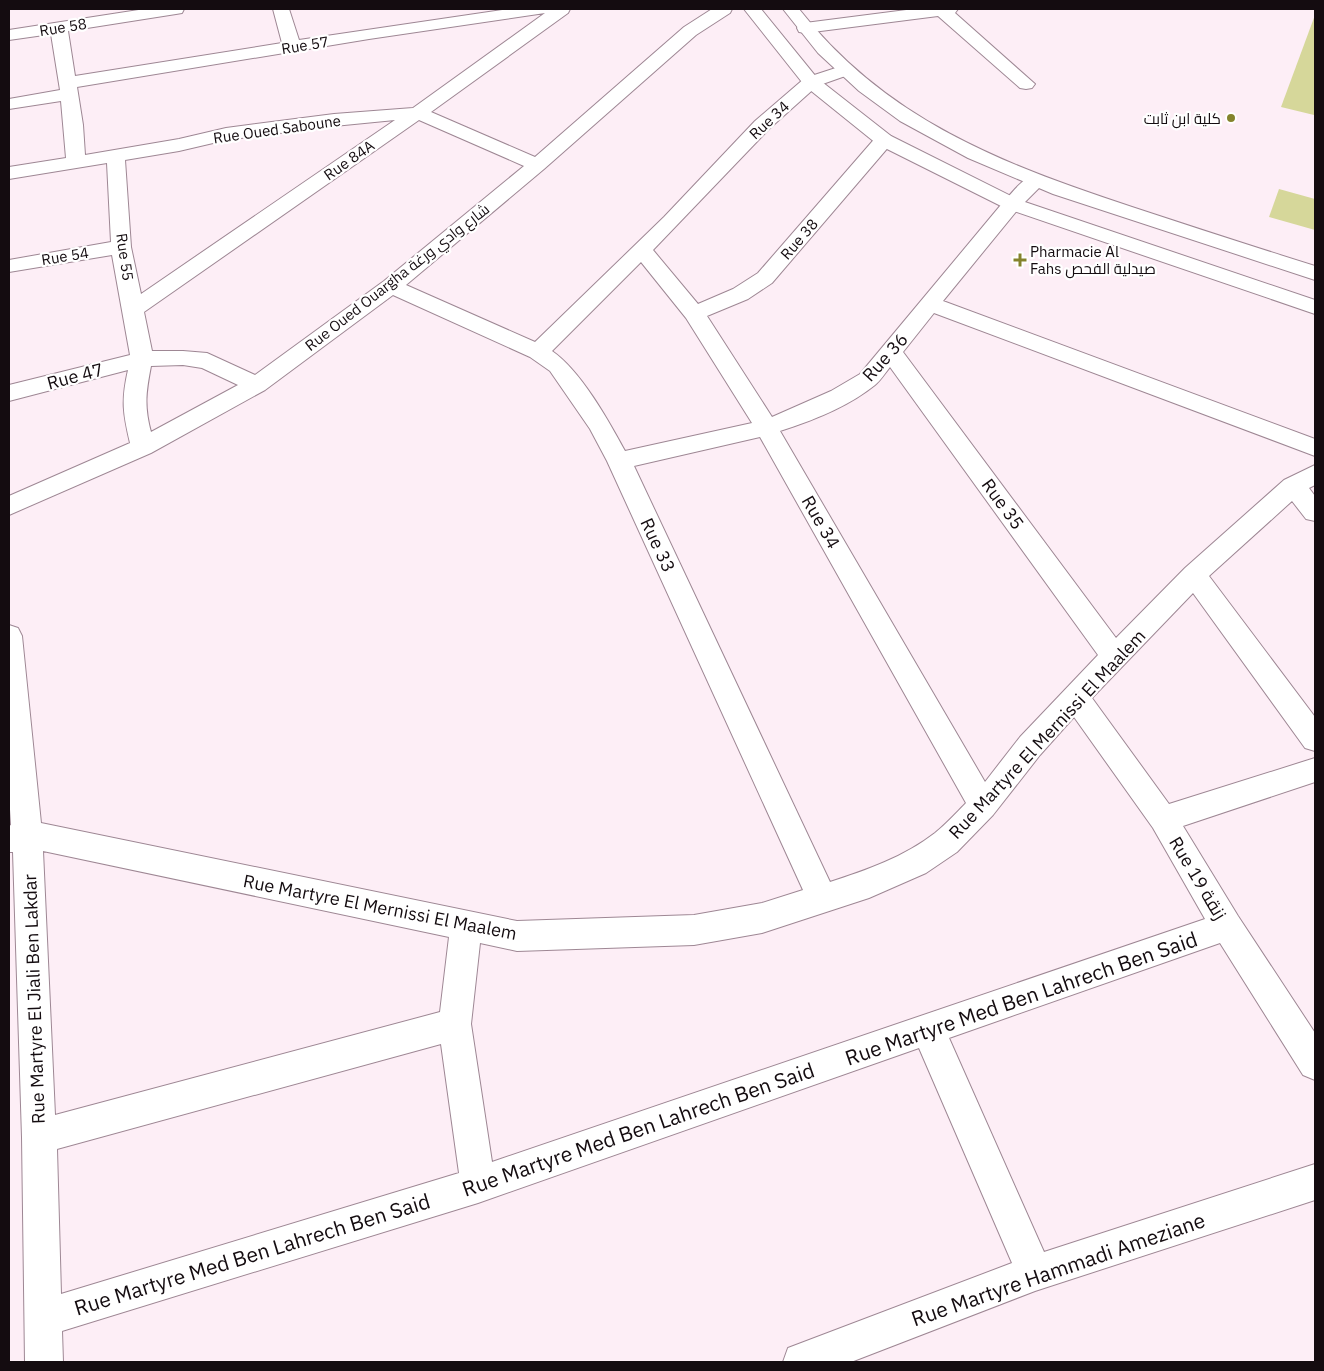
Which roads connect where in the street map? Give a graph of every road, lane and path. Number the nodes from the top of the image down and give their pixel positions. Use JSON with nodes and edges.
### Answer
{"nodes":[{"id":1,"x":176,"y":9,"type":"edge"},
{"id":2,"x":281,"y":9,"type":"edge"},
{"id":3,"x":542,"y":9,"type":"edge"},
{"id":4,"x":562,"y":9,"type":"edge"},
{"id":5,"x":724,"y":9,"type":"edge"},
{"id":6,"x":752,"y":9,"type":"edge"},
{"id":7,"x":791,"y":9,"type":"edge"},
{"id":8,"x":941,"y":9,"type":"edge"},
{"id":9,"x":950,"y":9,"type":"edge"},
{"id":10,"x":125,"y":13,"type":"edge"},
{"id":11,"x":59,"y":28,"type":"junction"},
{"id":12,"x":805,"y":28,"type":"junction"},
{"id":13,"x":9,"y":35,"type":"edge"},
{"id":14,"x":292,"y":46,"type":"junction"},
{"id":15,"x":845,"y":70,"type":"junction"},
{"id":16,"x":811,"y":82,"type":"junction"},
{"id":17,"x":1026,"y":84,"type":"dead end"},
{"id":18,"x":69,"y":88,"type":"junction"},
{"id":19,"x":9,"y":104,"type":"edge"},
{"id":20,"x":418,"y":113,"type":"junction"},
{"id":21,"x":884,"y":140,"type":"junction"},
{"id":22,"x":115,"y":155,"type":"junction"},
{"id":23,"x":76,"y":162,"type":"junction"},
{"id":24,"x":538,"y":165,"type":"junction"},
{"id":25,"x":9,"y":173,"type":"edge"},
{"id":26,"x":1036,"y":180,"type":"junction"},
{"id":27,"x":1012,"y":204,"type":"junction"},
{"id":28,"x":121,"y":248,"type":"junction"},
{"id":29,"x":641,"y":250,"type":"junction"},
{"id":30,"x":9,"y":266,"type":"edge"},
{"id":31,"x":1315,"y":273,"type":"edge"},
{"id":32,"x":391,"y":286,"type":"junction"},
{"id":33,"x":930,"y":304,"type":"junction"},
{"id":34,"x":1315,"y":307,"type":"edge"},
{"id":35,"x":134,"y":309,"type":"junction"},
{"id":36,"x":694,"y":313,"type":"junction"},
{"id":37,"x":538,"y":352,"type":"junction"},
{"id":38,"x":892,"y":352,"type":"junction"},
{"id":39,"x":142,"y":358,"type":"junction"},
{"id":40,"x":257,"y":385,"type":"junction"},
{"id":41,"x":9,"y":394,"type":"edge"},
{"id":42,"x":767,"y":428,"type":"junction"},
{"id":43,"x":143,"y":447,"type":"junction"},
{"id":44,"x":1315,"y":448,"type":"edge"},
{"id":45,"x":619,"y":461,"type":"junction"},
{"id":46,"x":1304,"y":480,"type":"edge"},
{"id":47,"x":9,"y":506,"type":"edge"},
{"id":48,"x":1315,"y":512,"type":"edge"},
{"id":49,"x":1194,"y":576,"type":"junction"},
{"id":50,"x":9,"y":636,"type":"edge"},
{"id":51,"x":1114,"y":656,"type":"junction"},
{"id":52,"x":1075,"y":697,"type":"junction"},
{"id":53,"x":1315,"y":739,"type":"edge"},
{"id":54,"x":1315,"y":770,"type":"edge"},
{"id":55,"x":983,"y":806,"type":"junction"},
{"id":56,"x":1162,"y":819,"type":"junction"},
{"id":57,"x":18,"y":837,"type":"edge"},
{"id":58,"x":823,"y":900,"type":"junction"},
{"id":59,"x":1227,"y":926,"type":"junction"},
{"id":60,"x":466,"y":927,"type":"junction"},
{"id":61,"x":455,"y":1024,"type":"junction"},
{"id":62,"x":928,"y":1030,"type":"junction"},
{"id":63,"x":1315,"y":1063,"type":"edge"},
{"id":64,"x":39,"y":1137,"type":"junction"},
{"id":65,"x":1315,"y":1182,"type":"edge"},
{"id":66,"x":478,"y":1185,"type":"junction"},
{"id":67,"x":1035,"y":1273,"type":"junction"},
{"id":68,"x":43,"y":1318,"type":"junction"},
{"id":69,"x":44,"y":1362,"type":"edge"},
{"id":70,"x":802,"y":1362,"type":"edge"}],
"edges":[{"from":1,"to":10,"type":"street","name":"Rue 58"},
{"from":2,"to":14,"type":"street"},
{"from":3,"to":14,"type":"street","name":"Rue 57"},
{"from":4,"to":20,"type":"street","name":"Rue 84A"},
{"from":5,"to":24,"type":"street","name":"Rue Oued Ouargha شارع وادي ورغة"},
{"from":6,"to":16,"type":"street"},
{"from":7,"to":12,"type":"street"},
{"from":8,"to":9,"type":"street"},
{"from":8,"to":12,"type":"street"},
{"from":8,"to":17,"type":"street"},
{"from":10,"to":11,"type":"street","name":"Rue 58"},
{"from":11,"to":13,"type":"street","name":"Rue 58"},
{"from":11,"to":18,"type":"street"},
{"from":12,"to":15,"type":"street"},
{"from":14,"to":18,"type":"street","name":"Rue 57"},
{"from":15,"to":16,"type":"street","name":"Rue 34"},
{"from":15,"to":26,"type":"street"},
{"from":16,"to":21,"type":"street"},
{"from":16,"to":29,"type":"street","name":"Rue 34"},
{"from":18,"to":19,"type":"street","name":"Rue 57"},
{"from":18,"to":23,"type":"street"},
{"from":20,"to":22,"type":"street","name":"Rue Oued Saboune"},
{"from":20,"to":24,"type":"street","name":"Rue Oued Saboune"},
{"from":20,"to":35,"type":"street","name":"Rue 84A"},
{"from":21,"to":27,"type":"street"},
{"from":21,"to":36,"type":"street","name":"Rue 38"},
{"from":22,"to":23,"type":"street","name":"Rue Oued Saboune"},
{"from":22,"to":28,"type":"street","name":"Rue 55"},
{"from":23,"to":25,"type":"street","name":"Rue Oued Saboune"},
{"from":24,"to":32,"type":"street","name":"Rue Oued Ouargha شارع وادي ورغة"},
{"from":26,"to":27,"type":"street","name":"Rue 36"},
{"from":26,"to":31,"type":"street"},
{"from":27,"to":33,"type":"street","name":"Rue 36"},
{"from":27,"to":34,"type":"street"},
{"from":28,"to":30,"type":"street","name":"Rue 54"},
{"from":28,"to":35,"type":"street","name":"Rue 55"},
{"from":29,"to":36,"type":"street","name":"Rue 34"},
{"from":29,"to":37,"type":"street","name":"Rue 34"},
{"from":32,"to":37,"type":"street","name":"Rue 33"},
{"from":32,"to":40,"type":"street","name":"Rue Oued Ouargha شارع وادي ورغة"},
{"from":33,"to":38,"type":"street","name":"Rue 36"},
{"from":33,"to":44,"type":"street"},
{"from":35,"to":39,"type":"street","name":"Rue 55"},
{"from":36,"to":42,"type":"street","name":"Rue 34"},
{"from":37,"to":45,"type":"street","name":"Rue 33"},
{"from":38,"to":42,"type":"street","name":"Rue 36"},
{"from":38,"to":51,"type":"street","name":"Rue 35"},
{"from":39,"to":40,"type":"street"},
{"from":39,"to":41,"type":"street","name":"Rue 47"},
{"from":39,"to":43,"type":"street","name":"Rue 55"},
{"from":40,"to":43,"type":"street","name":"Rue Oued Ouargha شارع وادي ورغة"},
{"from":42,"to":45,"type":"street","name":"Rue 36"},
{"from":42,"to":55,"type":"street","name":"Rue 34"},
{"from":43,"to":47,"type":"street","name":"Rue Oued Ouargha شارع وادي ورغة"},
{"from":45,"to":58,"type":"street","name":"Rue 33"},
{"from":46,"to":48,"type":"street"},
{"from":46,"to":49,"type":"street","name":"Rue Martyre El Mernissi El Maalem"},
{"from":49,"to":51,"type":"street","name":"Rue Martyre El Mernissi El Maalem"},
{"from":49,"to":53,"type":"street"},
{"from":50,"to":57,"type":"street","name":"Rue Martyre El Jiali Ben Lakdar"},
{"from":51,"to":52,"type":"street","name":"Rue Martyre El Mernissi El Maalem"},
{"from":52,"to":55,"type":"street","name":"Rue Martyre El Mernissi El Maalem"},
{"from":52,"to":56,"type":"street","name":"Rue 19 زنقة"},
{"from":54,"to":56,"type":"street"},
{"from":55,"to":58,"type":"street","name":"Rue Martyre El Mernissi El Maalem"},
{"from":56,"to":59,"type":"street","name":"Rue 19 زنقة"},
{"from":57,"to":60,"type":"street","name":"Rue Martyre El Mernissi El Maalem"},
{"from":57,"to":64,"type":"street","name":"Rue Martyre El Jiali Ben Lakdar"},
{"from":58,"to":60,"type":"street","name":"Rue Martyre El Mernissi El Maalem"},
{"from":59,"to":62,"type":"street","name":"Rue Martyre Med Ben Lahrech Ben Said"},
{"from":59,"to":63,"type":"street","name":"Rue 19 زنقة"},
{"from":60,"to":61,"type":"street"},
{"from":61,"to":64,"type":"street"},
{"from":61,"to":66,"type":"street"},
{"from":62,"to":66,"type":"street","name":"Rue Martyre Med Ben Lahrech Ben Said"},
{"from":62,"to":67,"type":"street"},
{"from":64,"to":68,"type":"street","name":"Rue Martyre El Jiali Ben Lakdar"},
{"from":65,"to":67,"type":"street","name":"Rue Martyre Hammadi Ameziane"},
{"from":66,"to":68,"type":"street","name":"Rue Martyre Med Ben Lahrech Ben Said"},
{"from":67,"to":70,"type":"street","name":"Rue Martyre Hammadi Ameziane"},
{"from":68,"to":69,"type":"street","name":"Rue Martyre El Jiali Ben Lakdar"}]}
